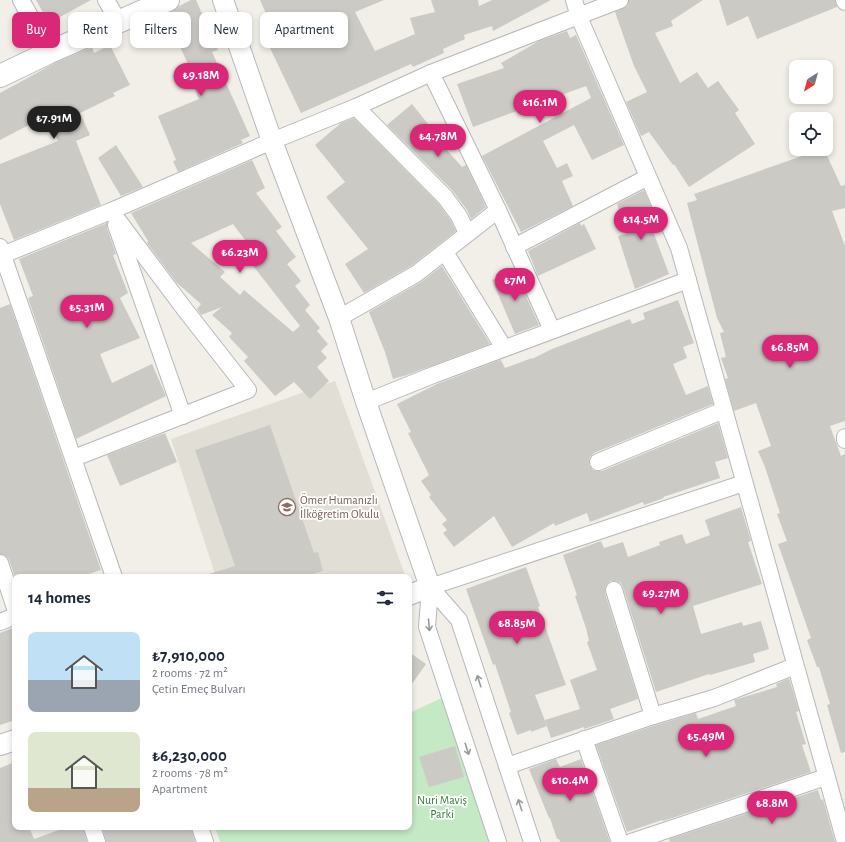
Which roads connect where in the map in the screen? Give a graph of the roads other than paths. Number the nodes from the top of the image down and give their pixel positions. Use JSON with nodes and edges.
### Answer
{"nodes":[{"id":1,"x":21,"y":0,"type":"edge"},
{"id":2,"x":106,"y":0,"type":"edge"},
{"id":3,"x":168,"y":0,"type":"edge"},
{"id":4,"x":223,"y":0,"type":"edge"},
{"id":5,"x":574,"y":0,"type":"edge"},
{"id":6,"x":620,"y":0,"type":"edge"},
{"id":7,"x":113,"y":12,"type":"edge"},
{"id":8,"x":579,"y":17,"type":"junction"},
{"id":9,"x":122,"y":21,"type":"edge"},
{"id":10,"x":68,"y":44,"type":"edge"},
{"id":11,"x":50,"y":52,"type":"junction"},
{"id":12,"x":431,"y":73,"type":"junction"},
{"id":13,"x":0,"y":76,"type":"edge"},
{"id":14,"x":356,"y":107,"type":"junction"},
{"id":15,"x":272,"y":141,"type":"junction"},
{"id":16,"x":648,"y":177,"type":"junction"},
{"id":17,"x":498,"y":210,"type":"junction"},
{"id":18,"x":111,"y":211,"type":"junction"},
{"id":19,"x":466,"y":233,"type":"junction"},
{"id":20,"x":514,"y":247,"type":"junction"},
{"id":21,"x":1,"y":252,"type":"edge"},
{"id":22,"x":445,"y":252,"type":"junction"},
{"id":23,"x":688,"y":280,"type":"junction"},
{"id":24,"x":339,"y":318,"type":"junction"},
{"id":25,"x":552,"y":330,"type":"junction"},
{"id":26,"x":504,"y":348,"type":"junction"},
{"id":27,"x":366,"y":402,"type":"junction"},
{"id":28,"x":724,"y":410,"type":"junction"},
{"id":29,"x":183,"y":416,"type":"junction"},
{"id":30,"x":845,"y":437,"type":"edge"},
{"id":31,"x":845,"y":440,"type":"edge"},
{"id":32,"x":74,"y":458,"type":"junction"},
{"id":33,"x":598,"y":462,"type":"dead end"},
{"id":34,"x":744,"y":483,"type":"junction"},
{"id":35,"x":0,"y":563,"type":"edge"},
{"id":36,"x":113,"y":574,"type":"edge"},
{"id":37,"x":430,"y":587,"type":"junction"},
{"id":38,"x":614,"y":590,"type":"dead end"},
{"id":39,"x":412,"y":593,"type":"edge"},
{"id":40,"x":12,"y":599,"type":"edge"},
{"id":41,"x":12,"y":617,"type":"edge"},
{"id":42,"x":0,"y":622,"type":"edge"},
{"id":43,"x":795,"y":666,"type":"junction"},
{"id":44,"x":653,"y":716,"type":"junction"},
{"id":45,"x":584,"y":739,"type":"junction"},
{"id":46,"x":12,"y":741,"type":"edge"},
{"id":47,"x":0,"y":745,"type":"edge"},
{"id":48,"x":507,"y":766,"type":"junction"},
{"id":49,"x":826,"y":777,"type":"junction"},
{"id":50,"x":93,"y":830,"type":"edge"},
{"id":51,"x":201,"y":830,"type":"edge"},
{"id":52,"x":97,"y":842,"type":"edge"},
{"id":53,"x":205,"y":842,"type":"edge"},
{"id":54,"x":498,"y":842,"type":"edge"},
{"id":55,"x":532,"y":842,"type":"edge"},
{"id":56,"x":620,"y":842,"type":"edge"},
{"id":57,"x":631,"y":842,"type":"edge"},
{"id":58,"x":845,"y":842,"type":"edge"}],
"edges":[{"from":1,"to":11,"type":"street"},
{"from":2,"to":7,"type":"street"},
{"from":3,"to":9,"type":"main road"},
{"from":4,"to":15,"type":"street"},
{"from":5,"to":8,"type":"street"},
{"from":6,"to":8,"type":"street"},
{"from":8,"to":12,"type":"street"},
{"from":8,"to":16,"type":"street"},
{"from":10,"to":11,"type":"main road"},
{"from":11,"to":13,"type":"main road"},
{"from":12,"to":14,"type":"street"},
{"from":12,"to":17,"type":"street"},
{"from":14,"to":15,"type":"street"},
{"from":14,"to":19,"type":"street"},
{"from":15,"to":18,"type":"street"},
{"from":15,"to":24,"type":"street"},
{"from":16,"to":20,"type":"street"},
{"from":16,"to":23,"type":"street"},
{"from":17,"to":19,"type":"street"},
{"from":17,"to":20,"type":"street"},
{"from":18,"to":21,"type":"street"},
{"from":18,"to":29,"type":"street"},
{"from":18,"to":29,"type":"street"},
{"from":19,"to":22,"type":"street"},
{"from":20,"to":25,"type":"street"},
{"from":21,"to":32,"type":"street"},
{"from":22,"to":24,"type":"street"},
{"from":22,"to":26,"type":"street"},
{"from":23,"to":25,"type":"street"},
{"from":23,"to":28,"type":"street"},
{"from":24,"to":27,"type":"street"},
{"from":25,"to":26,"type":"street"},
{"from":26,"to":27,"type":"street"},
{"from":27,"to":37,"type":"street"},
{"from":28,"to":33,"type":"street"},
{"from":28,"to":34,"type":"street"},
{"from":29,"to":32,"type":"street"},
{"from":30,"to":31,"type":"street"},
{"from":32,"to":36,"type":"street"},
{"from":34,"to":37,"type":"street"},
{"from":34,"to":43,"type":"street"},
{"from":35,"to":40,"type":"street"},
{"from":37,"to":39,"type":"street"},
{"from":48,"to":37,"type":"street","one_way":true},
{"from":37,"to":54,"type":"street","one_way":true},
{"from":38,"to":44,"type":"street"},
{"from":41,"to":42,"type":"street"},
{"from":43,"to":44,"type":"street"},
{"from":43,"to":49,"type":"street"},
{"from":44,"to":45,"type":"street"},
{"from":45,"to":48,"type":"street"},
{"from":45,"to":56,"type":"street"},
{"from":46,"to":47,"type":"street"},
{"from":55,"to":48,"type":"street","one_way":true},
{"from":49,"to":57,"type":"street"},
{"from":49,"to":58,"type":"street"},
{"from":50,"to":52,"type":"street"},
{"from":51,"to":53,"type":"street"}]}
